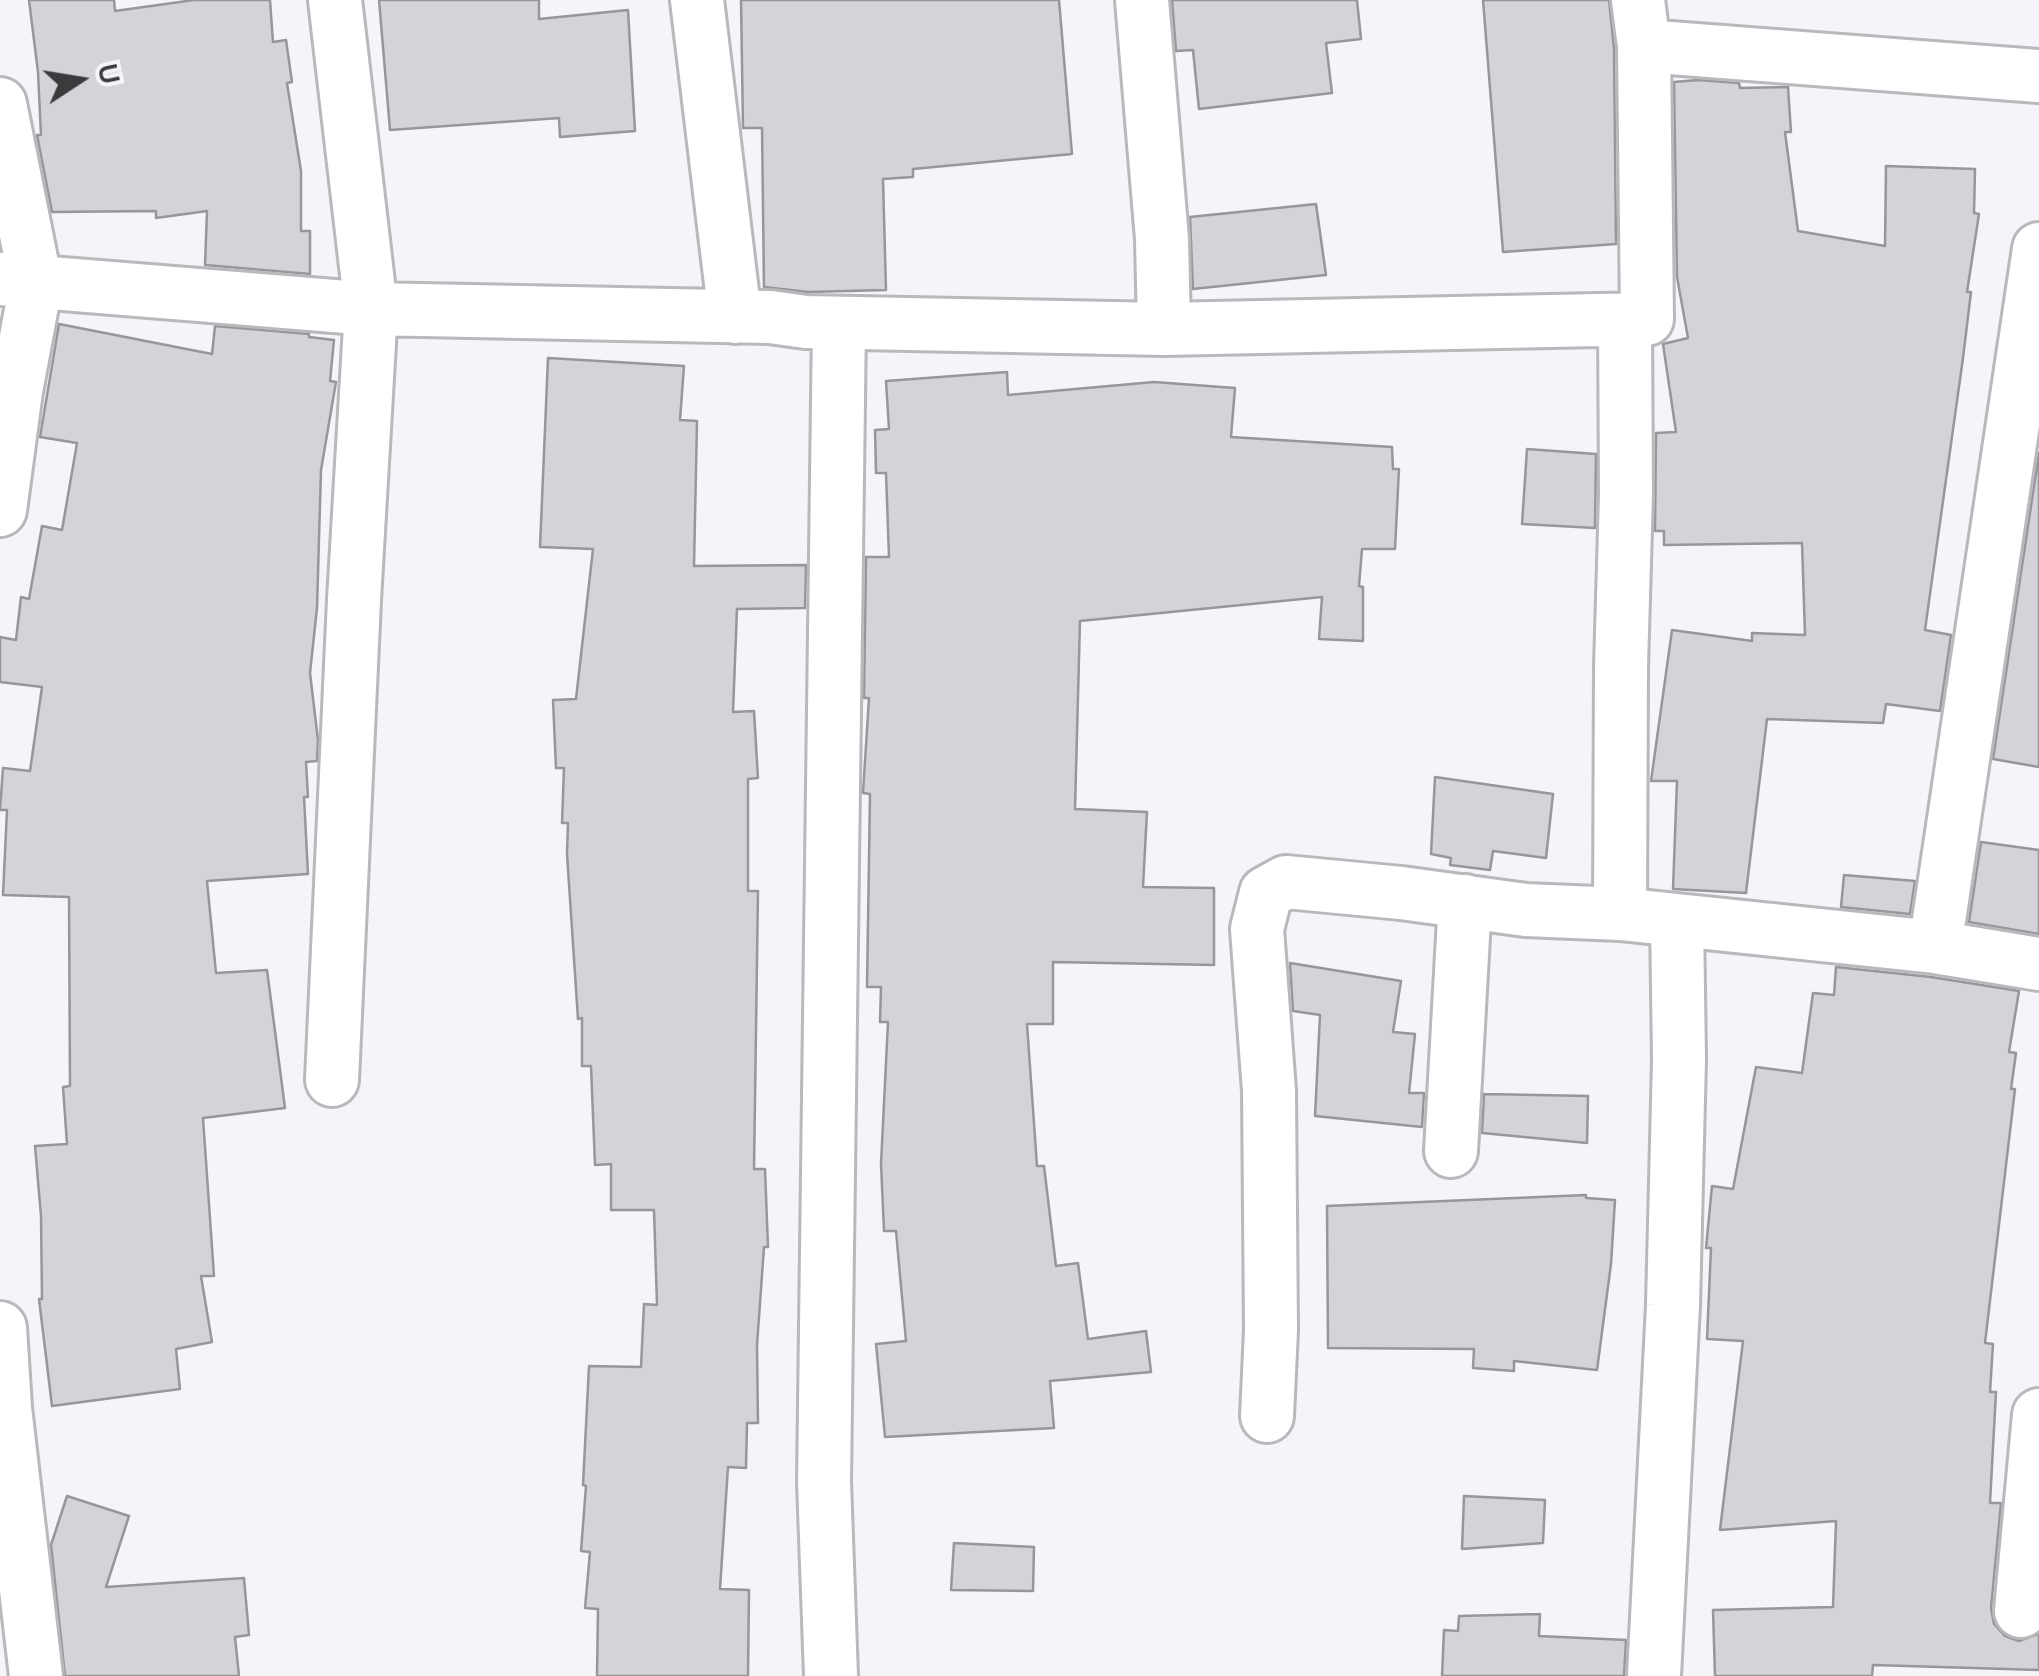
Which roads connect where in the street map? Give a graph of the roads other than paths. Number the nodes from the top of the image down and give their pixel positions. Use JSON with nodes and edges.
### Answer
{"nodes":[{"id":1,"x":335,"y":0,"type":"edge"},
{"id":2,"x":697,"y":0,"type":"edge"},
{"id":3,"x":1142,"y":0,"type":"edge"},
{"id":4,"x":1641,"y":23,"type":"edge"},
{"id":5,"x":2039,"y":76,"type":"edge"},
{"id":6,"x":0,"y":104,"type":"edge"},
{"id":7,"x":2039,"y":248,"type":"edge"},
{"id":8,"x":18,"y":282,"type":"edge"},
{"id":9,"x":372,"y":309,"type":"junction"},
{"id":10,"x":735,"y":316,"type":"junction"},
{"id":11,"x":1625,"y":320,"type":"junction"},
{"id":12,"x":839,"y":323,"type":"junction"},
{"id":13,"x":1164,"y":329,"type":"junction"},
{"id":14,"x":0,"y":510,"type":"edge"},
{"id":15,"x":1465,"y":902,"type":"junction"},
{"id":16,"x":1620,"y":914,"type":"junction"},
{"id":17,"x":1677,"y":920,"type":"junction"},
{"id":18,"x":1936,"y":947,"type":"junction"},
{"id":19,"x":2039,"y":964,"type":"edge"},
{"id":20,"x":332,"y":1080,"type":"dead end"},
{"id":21,"x":1451,"y":1151,"type":"dead end"},
{"id":22,"x":0,"y":1328,"type":"edge"},
{"id":23,"x":2039,"y":1415,"type":"edge"},
{"id":24,"x":1267,"y":1416,"type":"dead end"},
{"id":25,"x":2021,"y":1611,"type":"dead end"},
{"id":26,"x":36,"y":1676,"type":"edge"},
{"id":27,"x":831,"y":1676,"type":"edge"},
{"id":28,"x":1654,"y":1676,"type":"edge"}],
"edges":[{"from":1,"to":9,"type":"street"},
{"from":2,"to":10,"type":"street"},
{"from":3,"to":13,"type":"street"},
{"from":4,"to":5,"type":"street"},
{"from":4,"to":11,"type":"street"},
{"from":6,"to":8,"type":"street"},
{"from":7,"to":18,"type":"street"},
{"from":8,"to":9,"type":"street"},
{"from":8,"to":14,"type":"street"},
{"from":9,"to":10,"type":"street"},
{"from":9,"to":20,"type":"street"},
{"from":10,"to":12,"type":"street"},
{"from":11,"to":13,"type":"street"},
{"from":11,"to":16,"type":"street"},
{"from":12,"to":13,"type":"street"},
{"from":12,"to":27,"type":"street"},
{"from":15,"to":16,"type":"street"},
{"from":15,"to":21,"type":"street"},
{"from":15,"to":24,"type":"street"},
{"from":16,"to":17,"type":"street"},
{"from":17,"to":18,"type":"street"},
{"from":17,"to":28,"type":"street"},
{"from":18,"to":19,"type":"street"},
{"from":22,"to":26,"type":"street"},
{"from":23,"to":25,"type":"street"}]}
